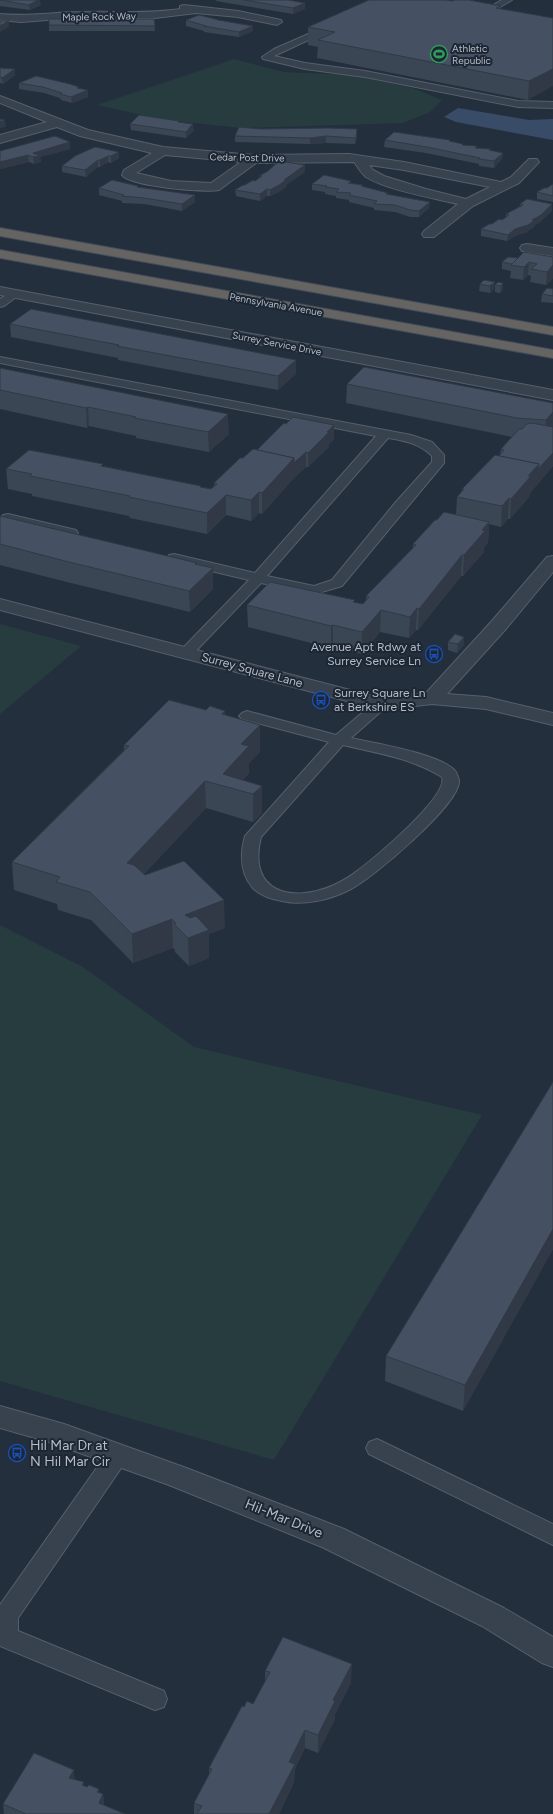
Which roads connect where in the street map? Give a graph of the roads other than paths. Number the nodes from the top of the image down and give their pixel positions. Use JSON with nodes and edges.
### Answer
{"nodes":[{"id":1,"x":508,"y":0,"type":"edge"},
{"id":2,"x":86,"y":4,"type":"dead end"},
{"id":3,"x":160,"y":4,"type":"dead end"},
{"id":4,"x":198,"y":10,"type":"junction"},
{"id":5,"x":64,"y":16,"type":"junction"},
{"id":6,"x":0,"y":17,"type":"edge"},
{"id":7,"x":488,"y":20,"type":"edge"},
{"id":8,"x":277,"y":22,"type":"dead end"},
{"id":9,"x":335,"y":25,"type":"edge"},
{"id":10,"x":0,"y":99,"type":"edge"},
{"id":11,"x":553,"y":105,"type":"edge"},
{"id":12,"x":58,"y":123,"type":"junction"},
{"id":13,"x":0,"y":139,"type":"edge"},
{"id":14,"x":163,"y":151,"type":"junction"},
{"id":15,"x":253,"y":159,"type":"junction"},
{"id":16,"x":358,"y":159,"type":"junction"},
{"id":17,"x":533,"y":162,"type":"dead end"},
{"id":18,"x":501,"y":186,"type":"junction"},
{"id":19,"x":468,"y":203,"type":"junction"},
{"id":20,"x":0,"y":232,"type":"edge"},
{"id":21,"x":429,"y":234,"type":"dead end"},
{"id":22,"x":527,"y":248,"type":"dead end"},
{"id":23,"x":553,"y":252,"type":"edge"},
{"id":24,"x":0,"y":254,"type":"edge"},
{"id":25,"x":0,"y":291,"type":"edge"},
{"id":26,"x":15,"y":293,"type":"junction"},
{"id":27,"x":0,"y":304,"type":"edge"},
{"id":28,"x":553,"y":331,"type":"edge"},
{"id":29,"x":553,"y":354,"type":"edge"},
{"id":30,"x":0,"y":360,"type":"edge"},
{"id":31,"x":553,"y":396,"type":"edge"},
{"id":32,"x":384,"y":435,"type":"junction"},
{"id":33,"x":8,"y":518,"type":"edge"},
{"id":34,"x":84,"y":536,"type":"edge"},
{"id":35,"x":160,"y":554,"type":"edge"},
{"id":36,"x":553,"y":561,"type":"edge"},
{"id":37,"x":258,"y":578,"type":"junction"},
{"id":38,"x":0,"y":604,"type":"edge"},
{"id":39,"x":186,"y":653,"type":"junction"},
{"id":40,"x":432,"y":698,"type":"junction"},
{"id":41,"x":381,"y":704,"type":"junction"},
{"id":42,"x":248,"y":716,"type":"dead end"},
{"id":43,"x":553,"y":719,"type":"edge"},
{"id":44,"x":339,"y":740,"type":"junction"},
{"id":45,"x":0,"y":1417,"type":"edge"},
{"id":46,"x":377,"y":1448,"type":"dead end"},
{"id":47,"x":118,"y":1455,"type":"junction"},
{"id":48,"x":553,"y":1535,"type":"edge"},
{"id":49,"x":553,"y":1653,"type":"edge"},
{"id":50,"x":155,"y":1699,"type":"dead end"}],
"edges":[{"from":1,"to":7,"type":"lane"},
{"from":2,"to":5,"type":"street"},
{"from":3,"to":4,"type":"street"},
{"from":4,"to":5,"type":"street","name":"Maple Rock Way"},
{"from":4,"to":8,"type":"street"},
{"from":5,"to":6,"type":"street","name":"Maple Rock Way"},
{"from":9,"to":11,"type":"lane"},
{"from":10,"to":12,"type":"street","name":"Cedar Post Drive"},
{"from":12,"to":13,"type":"street"},
{"from":12,"to":14,"type":"street","name":"Cedar Post Drive"},
{"from":14,"to":15,"type":"street","name":"Cedar Post Drive"},
{"from":14,"to":15,"type":"street"},
{"from":15,"to":16,"type":"street","name":"Cedar Post Drive"},
{"from":16,"to":18,"type":"street","name":"Cedar Post Drive"},
{"from":16,"to":19,"type":"street"},
{"from":17,"to":18,"type":"street"},
{"from":18,"to":19,"type":"street"},
{"from":19,"to":21,"type":"street"},
{"from":20,"to":28,"type":"highway","name":"Pennsylvania Avenue"},
{"from":22,"to":23,"type":"street"},
{"from":24,"to":29,"type":"highway","name":"Pennsylvania Avenue"},
{"from":25,"to":26,"type":"street","name":"Surrey Service Drive"},
{"from":26,"to":27,"type":"lane"},
{"from":26,"to":31,"type":"street","name":"Surrey Service Drive"},
{"from":30,"to":32,"type":"lane"},
{"from":32,"to":37,"type":"lane"},
{"from":32,"to":37,"type":"lane"},
{"from":33,"to":34,"type":"lane"},
{"from":35,"to":37,"type":"lane"},
{"from":36,"to":40,"type":"street"},
{"from":37,"to":39,"type":"lane"},
{"from":38,"to":39,"type":"street","name":"Surrey Square Lane"},
{"from":39,"to":41,"type":"street","name":"Surrey Square Lane"},
{"from":40,"to":41,"type":"street","name":"Surrey Square Lane"},
{"from":40,"to":43,"type":"street","name":"Surrey Square Lane"},
{"from":41,"to":44,"type":"lane"},
{"from":42,"to":44,"type":"lane"},
{"from":44,"to":44,"type":"lane"},
{"from":45,"to":47,"type":"street","name":"Hil-Mar Drive"},
{"from":46,"to":48,"type":"lane"},
{"from":47,"to":49,"type":"street","name":"Hil-Mar Drive"},
{"from":47,"to":50,"type":"lane"}]}
